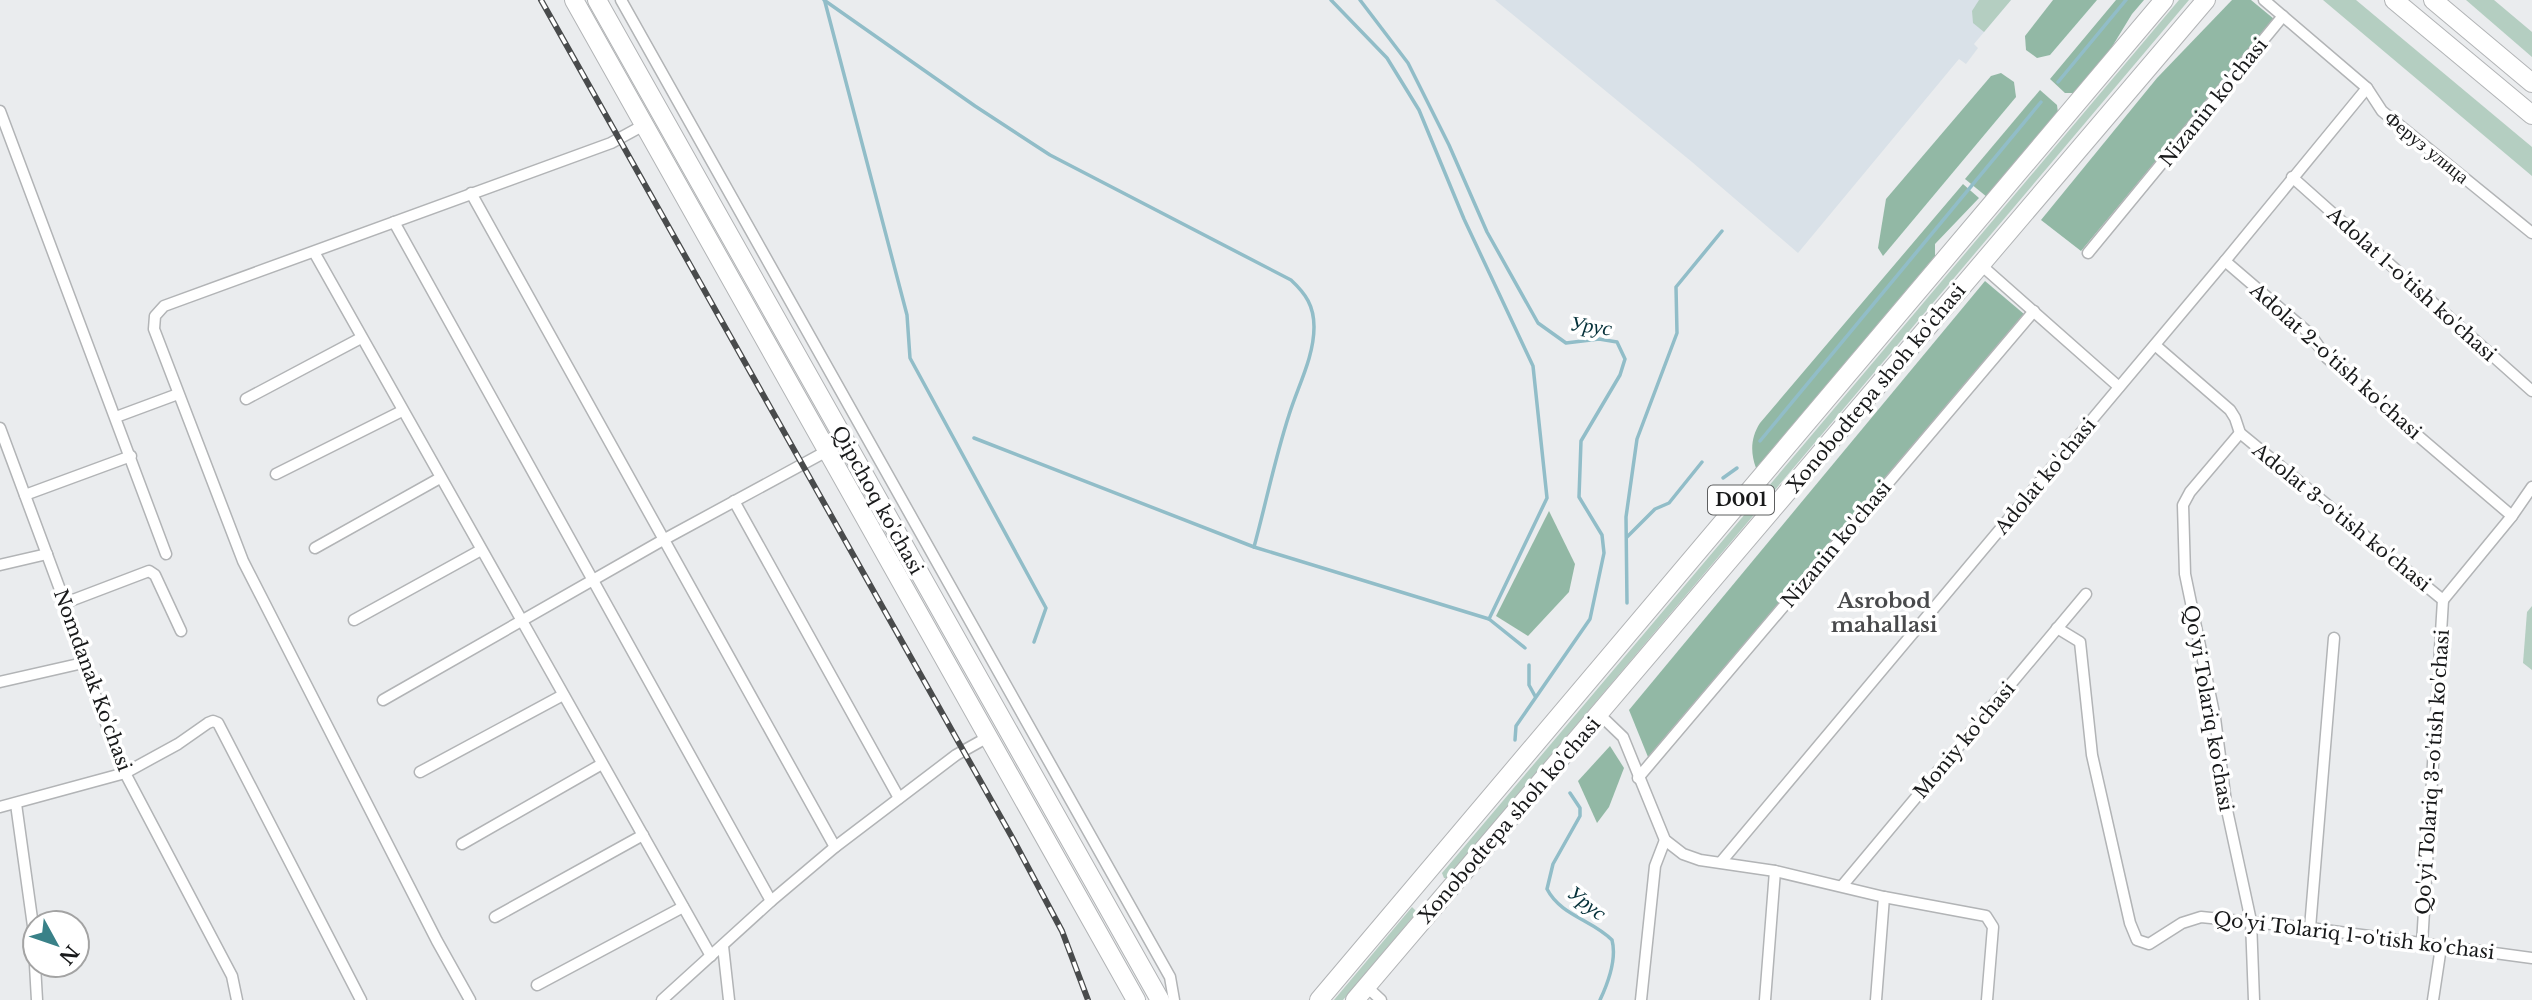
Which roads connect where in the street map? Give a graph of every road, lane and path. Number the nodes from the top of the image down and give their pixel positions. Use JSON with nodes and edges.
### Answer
{"nodes":[{"id":1,"x":574,"y":0,"type":"edge"},
{"id":2,"x":597,"y":0,"type":"edge"},
{"id":3,"x":621,"y":0,"type":"edge"},
{"id":4,"x":2164,"y":0,"type":"edge"},
{"id":5,"x":2206,"y":0,"type":"edge"},
{"id":6,"x":2264,"y":0,"type":"edge"},
{"id":7,"x":2394,"y":0,"type":"edge"},
{"id":8,"x":2433,"y":0,"type":"edge"},
{"id":9,"x":2283,"y":16,"type":"junction"},
{"id":10,"x":2532,"y":83,"type":"edge"},
{"id":11,"x":2367,"y":89,"type":"junction"},
{"id":12,"x":0,"y":111,"type":"edge"},
{"id":13,"x":2532,"y":116,"type":"edge"},
{"id":14,"x":644,"y":125,"type":"junction"},
{"id":15,"x":2292,"y":177,"type":"junction"},
{"id":16,"x":471,"y":193,"type":"junction"},
{"id":17,"x":394,"y":222,"type":"junction"},
{"id":18,"x":2532,"y":233,"type":"edge"},
{"id":19,"x":314,"y":252,"type":"junction"},
{"id":20,"x":2088,"y":253,"type":"dead end"},
{"id":21,"x":2225,"y":261,"type":"junction"},
{"id":22,"x":1981,"y":264,"type":"junction"},
{"id":23,"x":2034,"y":311,"type":"junction"},
{"id":24,"x":361,"y":338,"type":"junction"},
{"id":25,"x":2155,"y":345,"type":"junction"},
{"id":26,"x":2119,"y":387,"type":"junction"},
{"id":27,"x":2532,"y":391,"type":"edge"},
{"id":28,"x":178,"y":394,"type":"junction"},
{"id":29,"x":246,"y":399,"type":"dead end"},
{"id":30,"x":402,"y":411,"type":"junction"},
{"id":31,"x":116,"y":417,"type":"junction"},
{"id":32,"x":1,"y":433,"type":"edge"},
{"id":33,"x":2240,"y":433,"type":"junction"},
{"id":34,"x":827,"y":451,"type":"junction"},
{"id":35,"x":131,"y":456,"type":"junction"},
{"id":36,"x":276,"y":474,"type":"dead end"},
{"id":37,"x":440,"y":478,"type":"junction"},
{"id":38,"x":2532,"y":487,"type":"edge"},
{"id":39,"x":25,"y":495,"type":"junction"},
{"id":40,"x":734,"y":501,"type":"junction"},
{"id":41,"x":2512,"y":516,"type":"junction"},
{"id":42,"x":663,"y":540,"type":"junction"},
{"id":43,"x":315,"y":548,"type":"dead end"},
{"id":44,"x":481,"y":550,"type":"junction"},
{"id":45,"x":47,"y":554,"type":"junction"},
{"id":46,"x":166,"y":554,"type":"dead end"},
{"id":47,"x":0,"y":565,"type":"edge"},
{"id":48,"x":593,"y":581,"type":"junction"},
{"id":49,"x":2086,"y":594,"type":"dead end"},
{"id":50,"x":2443,"y":600,"type":"junction"},
{"id":51,"x":65,"y":603,"type":"junction"},
{"id":52,"x":354,"y":620,"type":"dead end"},
{"id":53,"x":522,"y":621,"type":"junction"},
{"id":54,"x":2057,"y":628,"type":"junction"},
{"id":55,"x":181,"y":631,"type":"dead end"},
{"id":56,"x":2334,"y":638,"type":"dead end"},
{"id":57,"x":83,"y":663,"type":"junction"},
{"id":58,"x":0,"y":682,"type":"edge"},
{"id":59,"x":563,"y":695,"type":"junction"},
{"id":60,"x":383,"y":699,"type":"dead end"},
{"id":61,"x":1599,"y":714,"type":"junction"},
{"id":62,"x":988,"y":737,"type":"junction"},
{"id":63,"x":1016,"y":744,"type":"junction"},
{"id":64,"x":998,"y":755,"type":"junction"},
{"id":65,"x":603,"y":764,"type":"junction"},
{"id":66,"x":420,"y":772,"type":"dead end"},
{"id":67,"x":125,"y":773,"type":"junction"},
{"id":68,"x":1638,"y":778,"type":"junction"},
{"id":69,"x":899,"y":798,"type":"junction"},
{"id":70,"x":16,"y":804,"type":"junction"},
{"id":71,"x":0,"y":807,"type":"edge"},
{"id":72,"x":643,"y":835,"type":"junction"},
{"id":73,"x":1665,"y":840,"type":"junction"},
{"id":74,"x":462,"y":844,"type":"dead end"},
{"id":75,"x":835,"y":847,"type":"junction"},
{"id":76,"x":1721,"y":862,"type":"junction"},
{"id":77,"x":1775,"y":870,"type":"junction"},
{"id":78,"x":1426,"y":873,"type":"junction"},
{"id":79,"x":1842,"y":886,"type":"junction"},
{"id":80,"x":1447,"y":892,"type":"junction"},
{"id":81,"x":1884,"y":897,"type":"junction"},
{"id":82,"x":771,"y":901,"type":"junction"},
{"id":83,"x":683,"y":907,"type":"junction"},
{"id":84,"x":31,"y":909,"type":"edge"},
{"id":85,"x":495,"y":917,"type":"dead end"},
{"id":86,"x":2251,"y":920,"type":"junction"},
{"id":87,"x":2310,"y":928,"type":"junction"},
{"id":88,"x":2422,"y":944,"type":"junction"},
{"id":89,"x":723,"y":946,"type":"junction"},
{"id":90,"x":2441,"y":947,"type":"junction"},
{"id":91,"x":711,"y":956,"type":"junction"},
{"id":92,"x":2532,"y":958,"type":"edge"},
{"id":93,"x":36,"y":979,"type":"edge"},
{"id":94,"x":537,"y":985,"type":"dead end"},
{"id":95,"x":1361,"y":993,"type":"edge"},
{"id":96,"x":37,"y":1000,"type":"edge"},
{"id":97,"x":237,"y":1000,"type":"edge"},
{"id":98,"x":361,"y":1000,"type":"edge"},
{"id":99,"x":470,"y":1000,"type":"edge"},
{"id":100,"x":662,"y":1000,"type":"edge"},
{"id":101,"x":729,"y":1000,"type":"edge"},
{"id":102,"x":1136,"y":1000,"type":"edge"},
{"id":103,"x":1160,"y":1000,"type":"edge"},
{"id":104,"x":1174,"y":1000,"type":"edge"},
{"id":105,"x":1319,"y":1000,"type":"edge"},
{"id":106,"x":1381,"y":1000,"type":"edge"},
{"id":107,"x":1642,"y":1000,"type":"edge"},
{"id":108,"x":1765,"y":1000,"type":"edge"},
{"id":109,"x":1876,"y":1000,"type":"edge"},
{"id":110,"x":1987,"y":1000,"type":"edge"},
{"id":111,"x":2254,"y":1000,"type":"edge"},
{"id":112,"x":2432,"y":1000,"type":"edge"}],
"edges":[{"from":1,"to":14,"type":"main road","name":"Qipchoq ko'chasi"},
{"from":2,"to":63,"type":"main road","name":"Qipchoq ko'chasi"},
{"from":3,"to":104,"type":"street"},
{"from":4,"to":78,"type":"main road","name":"Xonobodtepa shoh ko'chasi","number":"D001"},
{"from":5,"to":22,"type":"main road","name":"Xonobodtepa shoh ko'chasi","number":"D001"},
{"from":6,"to":9,"type":"street","name":"Феруз улица"},
{"from":7,"to":13,"type":"main road"},
{"from":8,"to":10,"type":"main road"},
{"from":9,"to":11,"type":"street","name":"Феруз улица"},
{"from":9,"to":20,"type":"street","name":"Nizanin ko'chasi"},
{"from":11,"to":15,"type":"street","name":"Adolat ko'chasi"},
{"from":11,"to":18,"type":"street","name":"Феруз улица"},
{"from":12,"to":31,"type":"street"},
{"from":14,"to":16,"type":"street"},
{"from":14,"to":34,"type":"main road","name":"Qipchoq ko'chasi"},
{"from":15,"to":21,"type":"street","name":"Adolat ko'chasi"},
{"from":15,"to":27,"type":"street","name":"Adolat 1-o'tish ko'chasi"},
{"from":16,"to":17,"type":"street"},
{"from":16,"to":42,"type":"street"},
{"from":17,"to":19,"type":"street"},
{"from":17,"to":48,"type":"street"},
{"from":19,"to":24,"type":"street"},
{"from":19,"to":28,"type":"street"},
{"from":21,"to":25,"type":"street","name":"Adolat ko'chasi"},
{"from":21,"to":41,"type":"street","name":"Adolat 2-o'tish ko'chasi"},
{"from":22,"to":23,"type":"street"},
{"from":22,"to":61,"type":"main road","name":"Xonobodtepa shoh ko'chasi","number":"D001"},
{"from":23,"to":26,"type":"street"},
{"from":23,"to":68,"type":"street","name":"Nizanin ko'chasi"},
{"from":24,"to":29,"type":"street"},
{"from":24,"to":30,"type":"street"},
{"from":25,"to":26,"type":"street","name":"Adolat ko'chasi"},
{"from":25,"to":33,"type":"street","name":"Adolat 3-o'tish ko'chasi"},
{"from":26,"to":76,"type":"street","name":"Adolat ko'chasi"},
{"from":28,"to":31,"type":"street"},
{"from":28,"to":99,"type":"street"},
{"from":30,"to":36,"type":"street"},
{"from":30,"to":37,"type":"street"},
{"from":31,"to":35,"type":"street"},
{"from":32,"to":39,"type":"street","name":"Nomdanak Ko'chasi"},
{"from":33,"to":50,"type":"street","name":"Adolat 3-o'tish ko'chasi"},
{"from":33,"to":86,"type":"street","name":"Qo'yi Tolariq ko'chasi"},
{"from":34,"to":40,"type":"street"},
{"from":34,"to":62,"type":"main road","name":"Qipchoq ko'chasi"},
{"from":35,"to":39,"type":"street"},
{"from":35,"to":46,"type":"street"},
{"from":37,"to":43,"type":"street"},
{"from":37,"to":44,"type":"street"},
{"from":38,"to":41,"type":"street"},
{"from":39,"to":45,"type":"street","name":"Nomdanak Ko'chasi"},
{"from":40,"to":42,"type":"street"},
{"from":40,"to":69,"type":"street"},
{"from":41,"to":50,"type":"street"},
{"from":42,"to":48,"type":"street"},
{"from":42,"to":75,"type":"street"},
{"from":44,"to":52,"type":"street"},
{"from":44,"to":53,"type":"street"},
{"from":45,"to":47,"type":"street"},
{"from":45,"to":51,"type":"street","name":"Nomdanak Ko'chasi"},
{"from":48,"to":53,"type":"street"},
{"from":48,"to":82,"type":"street"},
{"from":49,"to":54,"type":"street","name":"Moniy ko'chasi"},
{"from":50,"to":88,"type":"street","name":"Qo'yi Tolariq 3-o'tish ko'chasi"},
{"from":51,"to":55,"type":"street"},
{"from":51,"to":57,"type":"street","name":"Nomdanak Ko'chasi"},
{"from":53,"to":59,"type":"street"},
{"from":53,"to":60,"type":"street"},
{"from":54,"to":79,"type":"street","name":"Moniy ko'chasi"},
{"from":54,"to":86,"type":"street","name":"Qo'yi Tolariq 1-o'tish ko'chasi"},
{"from":56,"to":87,"type":"street"},
{"from":57,"to":58,"type":"street"},
{"from":57,"to":67,"type":"street","name":"Nomdanak Ko'chasi"},
{"from":59,"to":65,"type":"street"},
{"from":59,"to":66,"type":"street"},
{"from":61,"to":68,"type":"street"},
{"from":61,"to":80,"type":"main road","name":"Xonobodtepa shoh ko'chasi","number":"D001"},
{"from":62,"to":64,"type":"main road","name":"Qipchoq ko'chasi"},
{"from":62,"to":69,"type":"street"},
{"from":63,"to":64,"type":"main road"},
{"from":63,"to":103,"type":"main road","name":"Qipchoq ko'chasi"},
{"from":64,"to":102,"type":"main road","name":"Qipchoq ko'chasi"},
{"from":65,"to":72,"type":"street"},
{"from":65,"to":74,"type":"street"},
{"from":67,"to":70,"type":"street"},
{"from":67,"to":97,"type":"street","name":"Nomdanak Ko'chasi"},
{"from":67,"to":98,"type":"street"},
{"from":68,"to":73,"type":"street"},
{"from":69,"to":75,"type":"street"},
{"from":70,"to":71,"type":"street"},
{"from":70,"to":84,"type":"street"},
{"from":72,"to":83,"type":"street"},
{"from":72,"to":85,"type":"street"},
{"from":73,"to":76,"type":"street"},
{"from":73,"to":107,"type":"street"},
{"from":75,"to":82,"type":"street"},
{"from":76,"to":77,"type":"street"},
{"from":77,"to":79,"type":"street"},
{"from":77,"to":108,"type":"street"},
{"from":78,"to":80,"type":"main road"},
{"from":78,"to":105,"type":"main road","name":"Xonobodtepa shoh ko'chasi","number":"D001"},
{"from":79,"to":81,"type":"street"},
{"from":80,"to":95,"type":"main road","name":"Xonobodtepa shoh ko'chasi","number":"D001"},
{"from":81,"to":109,"type":"street"},
{"from":81,"to":110,"type":"street"},
{"from":82,"to":89,"type":"street"},
{"from":83,"to":91,"type":"street"},
{"from":83,"to":94,"type":"street"},
{"from":86,"to":87,"type":"street","name":"Qo'yi Tolariq 1-o'tish ko'chasi"},
{"from":86,"to":111,"type":"street","name":"Qo'yi Tolariq ko'chasi"},
{"from":87,"to":88,"type":"street","name":"Qo'yi Tolariq 1-o'tish ko'chasi"},
{"from":88,"to":90,"type":"street","name":"Qo'yi Tolariq 1-o'tish ko'chasi"},
{"from":89,"to":91,"type":"street"},
{"from":89,"to":101,"type":"street"},
{"from":90,"to":92,"type":"street","name":"Qo'yi Tolariq 1-o'tish ko'chasi"},
{"from":90,"to":112,"type":"street"},
{"from":91,"to":100,"type":"street"},
{"from":93,"to":96,"type":"street"},
{"from":95,"to":106,"type":"street"}]}
